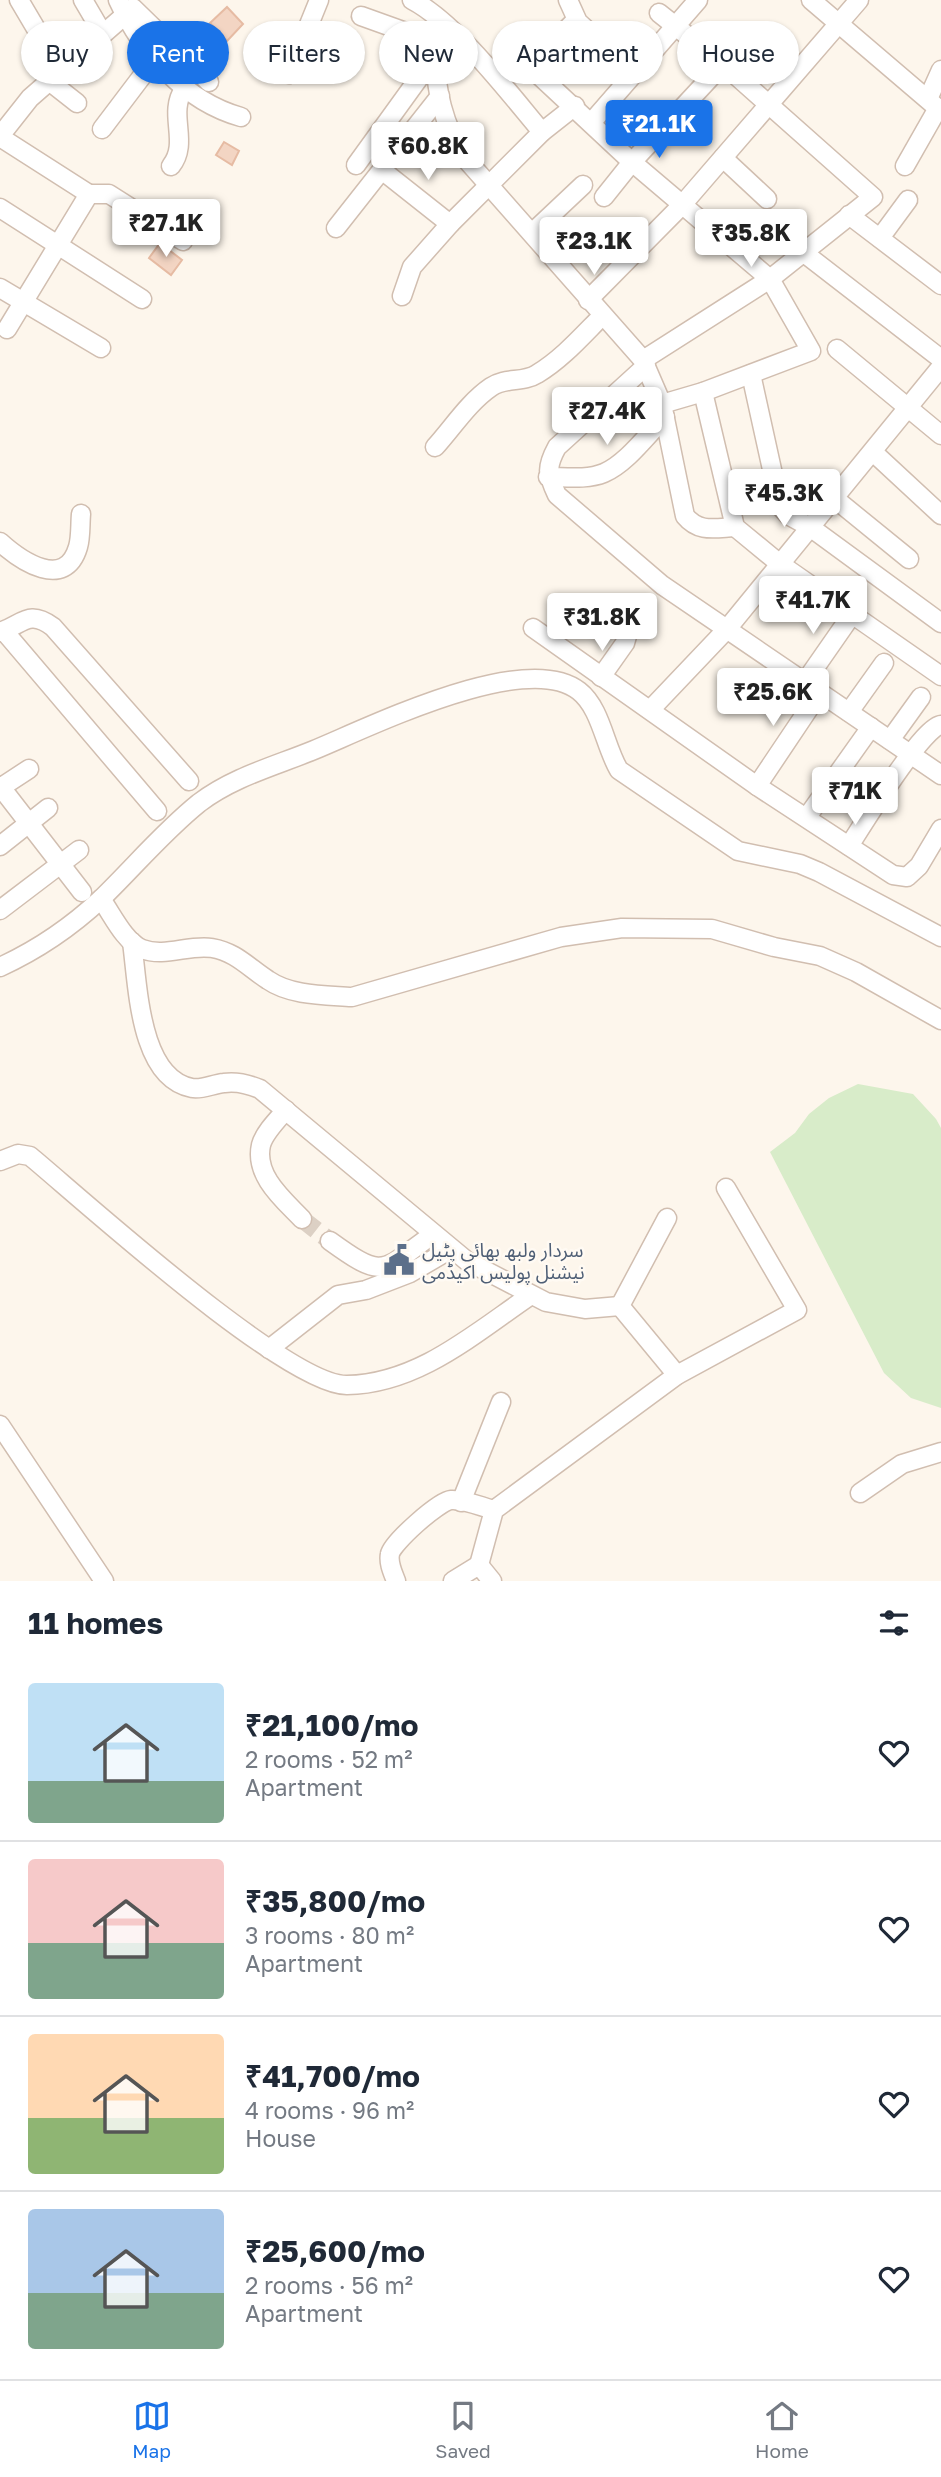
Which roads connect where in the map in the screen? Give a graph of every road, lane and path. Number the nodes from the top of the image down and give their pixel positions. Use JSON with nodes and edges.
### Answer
{"nodes":[{"id":1,"x":19,"y":0,"type":"edge"},
{"id":2,"x":83,"y":0,"type":"edge"},
{"id":3,"x":319,"y":0,"type":"edge"},
{"id":4,"x":412,"y":0,"type":"edge"},
{"id":5,"x":568,"y":0,"type":"edge"},
{"id":6,"x":698,"y":0,"type":"edge"},
{"id":7,"x":811,"y":0,"type":"edge"},
{"id":8,"x":859,"y":0,"type":"edge"},
{"id":9,"x":121,"y":7,"type":"edge"},
{"id":10,"x":659,"y":13,"type":"dead end"},
{"id":11,"x":361,"y":16,"type":"dead end"},
{"id":12,"x":576,"y":20,"type":"edge"},
{"id":13,"x":29,"y":21,"type":"edge"},
{"id":14,"x":95,"y":21,"type":"edge"},
{"id":15,"x":149,"y":21,"type":"edge"},
{"id":16,"x":310,"y":21,"type":"edge"},
{"id":17,"x":441,"y":21,"type":"edge"},
{"id":18,"x":838,"y":22,"type":"junction"},
{"id":19,"x":379,"y":23,"type":"edge"},
{"id":20,"x":675,"y":26,"type":"junction"},
{"id":21,"x":663,"y":39,"type":"edge"},
{"id":22,"x":478,"y":59,"type":"edge"},
{"id":23,"x":941,"y":70,"type":"edge"},
{"id":24,"x":46,"y":84,"type":"edge"},
{"id":25,"x":62,"y":84,"type":"edge"},
{"id":26,"x":137,"y":84,"type":"edge"},
{"id":27,"x":179,"y":84,"type":"edge"},
{"id":28,"x":413,"y":84,"type":"edge"},
{"id":29,"x":440,"y":84,"type":"edge"},
{"id":30,"x":550,"y":84,"type":"edge"},
{"id":31,"x":623,"y":84,"type":"edge"},
{"id":32,"x":704,"y":84,"type":"edge"},
{"id":33,"x":745,"y":84,"type":"edge"},
{"id":34,"x":184,"y":89,"type":"junction"},
{"id":35,"x":440,"y":96,"type":"junction"},
{"id":36,"x":77,"y":103,"type":"dead end"},
{"id":37,"x":769,"y":105,"type":"junction"},
{"id":38,"x":575,"y":106,"type":"junction"},
{"id":39,"x":935,"y":106,"type":"edge"},
{"id":40,"x":241,"y":117,"type":"dead end"},
{"id":41,"x":592,"y":123,"type":"junction"},
{"id":42,"x":102,"y":129,"type":"dead end"},
{"id":43,"x":542,"y":132,"type":"junction"},
{"id":44,"x":0,"y":136,"type":"edge"},
{"id":45,"x":723,"y":159,"type":"junction"},
{"id":46,"x":632,"y":162,"type":"junction"},
{"id":47,"x":356,"y":165,"type":"dead end"},
{"id":48,"x":170,"y":166,"type":"dead end"},
{"id":49,"x":905,"y":166,"type":"dead end"},
{"id":50,"x":383,"y":171,"type":"junction"},
{"id":51,"x":489,"y":182,"type":"junction"},
{"id":52,"x":583,"y":185,"type":"dead end"},
{"id":53,"x":89,"y":194,"type":"junction"},
{"id":54,"x":604,"y":197,"type":"dead end"},
{"id":55,"x":767,"y":199,"type":"dead end"},
{"id":56,"x":908,"y":200,"type":"dead end"},
{"id":57,"x":682,"y":205,"type":"junction"},
{"id":58,"x":0,"y":208,"type":"edge"},
{"id":59,"x":849,"y":215,"type":"junction"},
{"id":60,"x":450,"y":223,"type":"junction"},
{"id":61,"x":336,"y":228,"type":"dead end"},
{"id":62,"x":531,"y":233,"type":"junction"},
{"id":63,"x":880,"y":238,"type":"junction"},
{"id":64,"x":183,"y":241,"type":"dead end"},
{"id":65,"x":57,"y":247,"type":"junction"},
{"id":66,"x":804,"y":253,"type":"junction"},
{"id":67,"x":770,"y":279,"type":"junction"},
{"id":68,"x":941,"y":284,"type":"edge"},
{"id":69,"x":0,"y":288,"type":"edge"},
{"id":70,"x":402,"y":296,"type":"dead end"},
{"id":71,"x":142,"y":299,"type":"dead end"},
{"id":72,"x":588,"y":300,"type":"junction"},
{"id":73,"x":24,"y":302,"type":"junction"},
{"id":74,"x":602,"y":316,"type":"junction"},
{"id":75,"x":7,"y":329,"type":"dead end"},
{"id":76,"x":101,"y":348,"type":"dead end"},
{"id":77,"x":837,"y":349,"type":"dead end"},
{"id":78,"x":941,"y":359,"type":"edge"},
{"id":79,"x":644,"y":363,"type":"junction"},
{"id":80,"x":941,"y":367,"type":"edge"},
{"id":81,"x":751,"y":374,"type":"junction"},
{"id":82,"x":703,"y":392,"type":"junction"},
{"id":83,"x":908,"y":407,"type":"junction"},
{"id":84,"x":664,"y":410,"type":"junction"},
{"id":85,"x":941,"y":435,"type":"edge"},
{"id":86,"x":435,"y":447,"type":"dead end"},
{"id":87,"x":873,"y":452,"type":"junction"},
{"id":88,"x":548,"y":477,"type":"junction"},
{"id":89,"x":834,"y":498,"type":"junction"},
{"id":90,"x":81,"y":514,"type":"dead end"},
{"id":91,"x":941,"y":515,"type":"edge"},
{"id":92,"x":735,"y":527,"type":"junction"},
{"id":93,"x":810,"y":527,"type":"junction"},
{"id":94,"x":0,"y":542,"type":"edge"},
{"id":95,"x":909,"y":559,"type":"dead end"},
{"id":96,"x":780,"y":564,"type":"junction"},
{"id":97,"x":853,"y":613,"type":"junction"},
{"id":98,"x":597,"y":614,"type":"dead end"},
{"id":99,"x":941,"y":623,"type":"edge"},
{"id":100,"x":533,"y":628,"type":"dead end"},
{"id":101,"x":727,"y":629,"type":"junction"},
{"id":102,"x":2,"y":632,"type":"edge"},
{"id":103,"x":884,"y":663,"type":"dead end"},
{"id":104,"x":937,"y":666,"type":"edge"},
{"id":105,"x":601,"y":677,"type":"junction"},
{"id":106,"x":813,"y":687,"type":"junction"},
{"id":107,"x":921,"y":697,"type":"dead end"},
{"id":108,"x":650,"y":710,"type":"junction"},
{"id":109,"x":849,"y":712,"type":"junction"},
{"id":110,"x":941,"y":724,"type":"edge"},
{"id":111,"x":871,"y":727,"type":"junction"},
{"id":112,"x":890,"y":740,"type":"junction"},
{"id":113,"x":910,"y":755,"type":"junction"},
{"id":114,"x":29,"y":769,"type":"dead end"},
{"id":115,"x":941,"y":775,"type":"edge"},
{"id":116,"x":189,"y":781,"type":"dead end"},
{"id":117,"x":757,"y":786,"type":"junction"},
{"id":118,"x":0,"y":787,"type":"edge"},
{"id":119,"x":48,"y":808,"type":"dead end"},
{"id":120,"x":157,"y":811,"type":"dead end"},
{"id":121,"x":807,"y":817,"type":"junction"},
{"id":122,"x":29,"y":822,"type":"junction"},
{"id":123,"x":941,"y":829,"type":"edge"},
{"id":124,"x":0,"y":846,"type":"edge"},
{"id":125,"x":849,"y":846,"type":"junction"},
{"id":126,"x":79,"y":850,"type":"dead end"},
{"id":127,"x":61,"y":864,"type":"junction"},
{"id":128,"x":82,"y":892,"type":"dead end"},
{"id":129,"x":101,"y":899,"type":"junction"},
{"id":130,"x":0,"y":909,"type":"edge"},
{"id":131,"x":941,"y":937,"type":"edge"},
{"id":132,"x":132,"y":942,"type":"junction"},
{"id":133,"x":0,"y":967,"type":"edge"},
{"id":134,"x":941,"y":1020,"type":"edge"},
{"id":135,"x":286,"y":1110,"type":"junction"},
{"id":136,"x":0,"y":1161,"type":"edge"},
{"id":137,"x":726,"y":1188,"type":"dead end"},
{"id":138,"x":667,"y":1218,"type":"dead end"},
{"id":139,"x":302,"y":1219,"type":"tunnel mouth"},
{"id":140,"x":432,"y":1235,"type":"junction"},
{"id":141,"x":330,"y":1241,"type":"tunnel mouth"},
{"id":142,"x":451,"y":1249,"type":"junction"},
{"id":143,"x":531,"y":1295,"type":"junction"},
{"id":144,"x":620,"y":1306,"type":"junction"},
{"id":145,"x":269,"y":1349,"type":"junction"},
{"id":146,"x":677,"y":1375,"type":"junction"},
{"id":147,"x":501,"y":1402,"type":"dead end"},
{"id":148,"x":0,"y":1425,"type":"edge"},
{"id":149,"x":941,"y":1452,"type":"edge"},
{"id":150,"x":860,"y":1493,"type":"dead end"},
{"id":151,"x":461,"y":1502,"type":"junction"},
{"id":152,"x":494,"y":1510,"type":"junction"},
{"id":153,"x":479,"y":1565,"type":"junction"},
{"id":154,"x":104,"y":1581,"type":"edge"},
{"id":155,"x":396,"y":1581,"type":"edge"},
{"id":156,"x":453,"y":1581,"type":"edge"},
{"id":157,"x":492,"y":1581,"type":"edge"}],
"edges":[{"from":1,"to":13,"type":"street"},
{"from":2,"to":14,"type":"street"},
{"from":3,"to":16,"type":"street"},
{"from":4,"to":17,"type":"street"},
{"from":5,"to":12,"type":"street"},
{"from":6,"to":20,"type":"street"},
{"from":7,"to":18,"type":"street"},
{"from":8,"to":18,"type":"street"},
{"from":9,"to":15,"type":"street"},
{"from":10,"to":20,"type":"street"},
{"from":11,"to":19,"type":"street"},
{"from":18,"to":37,"type":"street"},
{"from":18,"to":39,"type":"street"},
{"from":20,"to":21,"type":"street"},
{"from":22,"to":43,"type":"street"},
{"from":23,"to":39,"type":"street"},
{"from":24,"to":44,"type":"street"},
{"from":25,"to":36,"type":"street"},
{"from":26,"to":42,"type":"street"},
{"from":27,"to":34,"type":"street"},
{"from":28,"to":47,"type":"street"},
{"from":29,"to":35,"type":"street"},
{"from":30,"to":38,"type":"street"},
{"from":31,"to":41,"type":"street"},
{"from":32,"to":46,"type":"street"},
{"from":33,"to":37,"type":"street"},
{"from":34,"to":40,"type":"street"},
{"from":34,"to":48,"type":"street"},
{"from":35,"to":50,"type":"street"},
{"from":35,"to":51,"type":"street"},
{"from":37,"to":45,"type":"street"},
{"from":37,"to":59,"type":"street"},
{"from":38,"to":41,"type":"street"},
{"from":38,"to":43,"type":"street"},
{"from":39,"to":49,"type":"street"},
{"from":41,"to":46,"type":"street"},
{"from":43,"to":51,"type":"street"},
{"from":44,"to":53,"type":"street"},
{"from":45,"to":55,"type":"street"},
{"from":45,"to":57,"type":"street"},
{"from":46,"to":54,"type":"street"},
{"from":46,"to":57,"type":"street"},
{"from":50,"to":60,"type":"street"},
{"from":50,"to":61,"type":"street"},
{"from":51,"to":60,"type":"street"},
{"from":51,"to":62,"type":"street"},
{"from":52,"to":62,"type":"street"},
{"from":53,"to":64,"type":"street"},
{"from":53,"to":65,"type":"street"},
{"from":56,"to":63,"type":"street"},
{"from":57,"to":67,"type":"street"},
{"from":57,"to":72,"type":"street"},
{"from":58,"to":65,"type":"street"},
{"from":59,"to":63,"type":"street"},
{"from":59,"to":66,"type":"street"},
{"from":60,"to":70,"type":"street"},
{"from":62,"to":72,"type":"street"},
{"from":63,"to":68,"type":"street"},
{"from":65,"to":71,"type":"street"},
{"from":65,"to":73,"type":"street"},
{"from":66,"to":67,"type":"street"},
{"from":66,"to":78,"type":"street"},
{"from":67,"to":79,"type":"street"},
{"from":67,"to":81,"type":"street"},
{"from":69,"to":73,"type":"street"},
{"from":72,"to":74,"type":"street"},
{"from":73,"to":75,"type":"street"},
{"from":73,"to":76,"type":"street"},
{"from":74,"to":79,"type":"street"},
{"from":74,"to":86,"type":"street"},
{"from":77,"to":83,"type":"street"},
{"from":79,"to":84,"type":"street"},
{"from":79,"to":88,"type":"street"},
{"from":80,"to":83,"type":"street"},
{"from":81,"to":82,"type":"street"},
{"from":81,"to":93,"type":"street"},
{"from":82,"to":84,"type":"street"},
{"from":82,"to":92,"type":"street"},
{"from":83,"to":85,"type":"street"},
{"from":83,"to":87,"type":"street"},
{"from":84,"to":88,"type":"street"},
{"from":84,"to":92,"type":"street"},
{"from":87,"to":89,"type":"street"},
{"from":87,"to":91,"type":"street"},
{"from":88,"to":101,"type":"street"},
{"from":89,"to":93,"type":"street"},
{"from":89,"to":95,"type":"street"},
{"from":90,"to":94,"type":"street"},
{"from":92,"to":96,"type":"street"},
{"from":93,"to":96,"type":"street"},
{"from":93,"to":99,"type":"street"},
{"from":96,"to":97,"type":"street"},
{"from":96,"to":101,"type":"street"},
{"from":97,"to":104,"type":"street"},
{"from":97,"to":106,"type":"street"},
{"from":98,"to":105,"type":"street"},
{"from":100,"to":105,"type":"street"},
{"from":101,"to":106,"type":"street"},
{"from":101,"to":108,"type":"street"},
{"from":102,"to":116,"type":"street"},
{"from":102,"to":120,"type":"street"},
{"from":103,"to":109,"type":"street"},
{"from":105,"to":108,"type":"street"},
{"from":106,"to":109,"type":"street"},
{"from":106,"to":117,"type":"street"},
{"from":107,"to":112,"type":"street"},
{"from":108,"to":117,"type":"street"},
{"from":109,"to":111,"type":"street"},
{"from":110,"to":113,"type":"street"},
{"from":111,"to":112,"type":"street"},
{"from":111,"to":121,"type":"street"},
{"from":112,"to":113,"type":"street"},
{"from":113,"to":115,"type":"street"},
{"from":113,"to":125,"type":"street"},
{"from":114,"to":118,"type":"street"},
{"from":117,"to":121,"type":"street"},
{"from":118,"to":122,"type":"street"},
{"from":119,"to":122,"type":"street"},
{"from":121,"to":125,"type":"street"},
{"from":122,"to":124,"type":"street"},
{"from":122,"to":127,"type":"street"},
{"from":123,"to":125,"type":"street"},
{"from":126,"to":127,"type":"street"},
{"from":127,"to":128,"type":"street"},
{"from":127,"to":130,"type":"street"},
{"from":129,"to":131,"type":"street"},
{"from":129,"to":132,"type":"street"},
{"from":129,"to":133,"type":"street"},
{"from":132,"to":134,"type":"street"},
{"from":132,"to":135,"type":"street"},
{"from":135,"to":139,"type":"street"},
{"from":135,"to":140,"type":"street"},
{"from":136,"to":145,"type":"street"},
{"from":137,"to":146,"type":"street"},
{"from":138,"to":144,"type":"street"},
{"from":140,"to":141,"type":"street"},
{"from":140,"to":142,"type":"street"},
{"from":142,"to":143,"type":"street"},
{"from":142,"to":145,"type":"street"},
{"from":143,"to":144,"type":"street"},
{"from":143,"to":145,"type":"street"},
{"from":144,"to":146,"type":"street"},
{"from":146,"to":152,"type":"street"},
{"from":147,"to":151,"type":"street"},
{"from":148,"to":154,"type":"street"},
{"from":149,"to":150,"type":"street"},
{"from":151,"to":152,"type":"street"},
{"from":151,"to":155,"type":"street"},
{"from":152,"to":153,"type":"street"},
{"from":153,"to":156,"type":"street"},
{"from":153,"to":157,"type":"street"}]}
